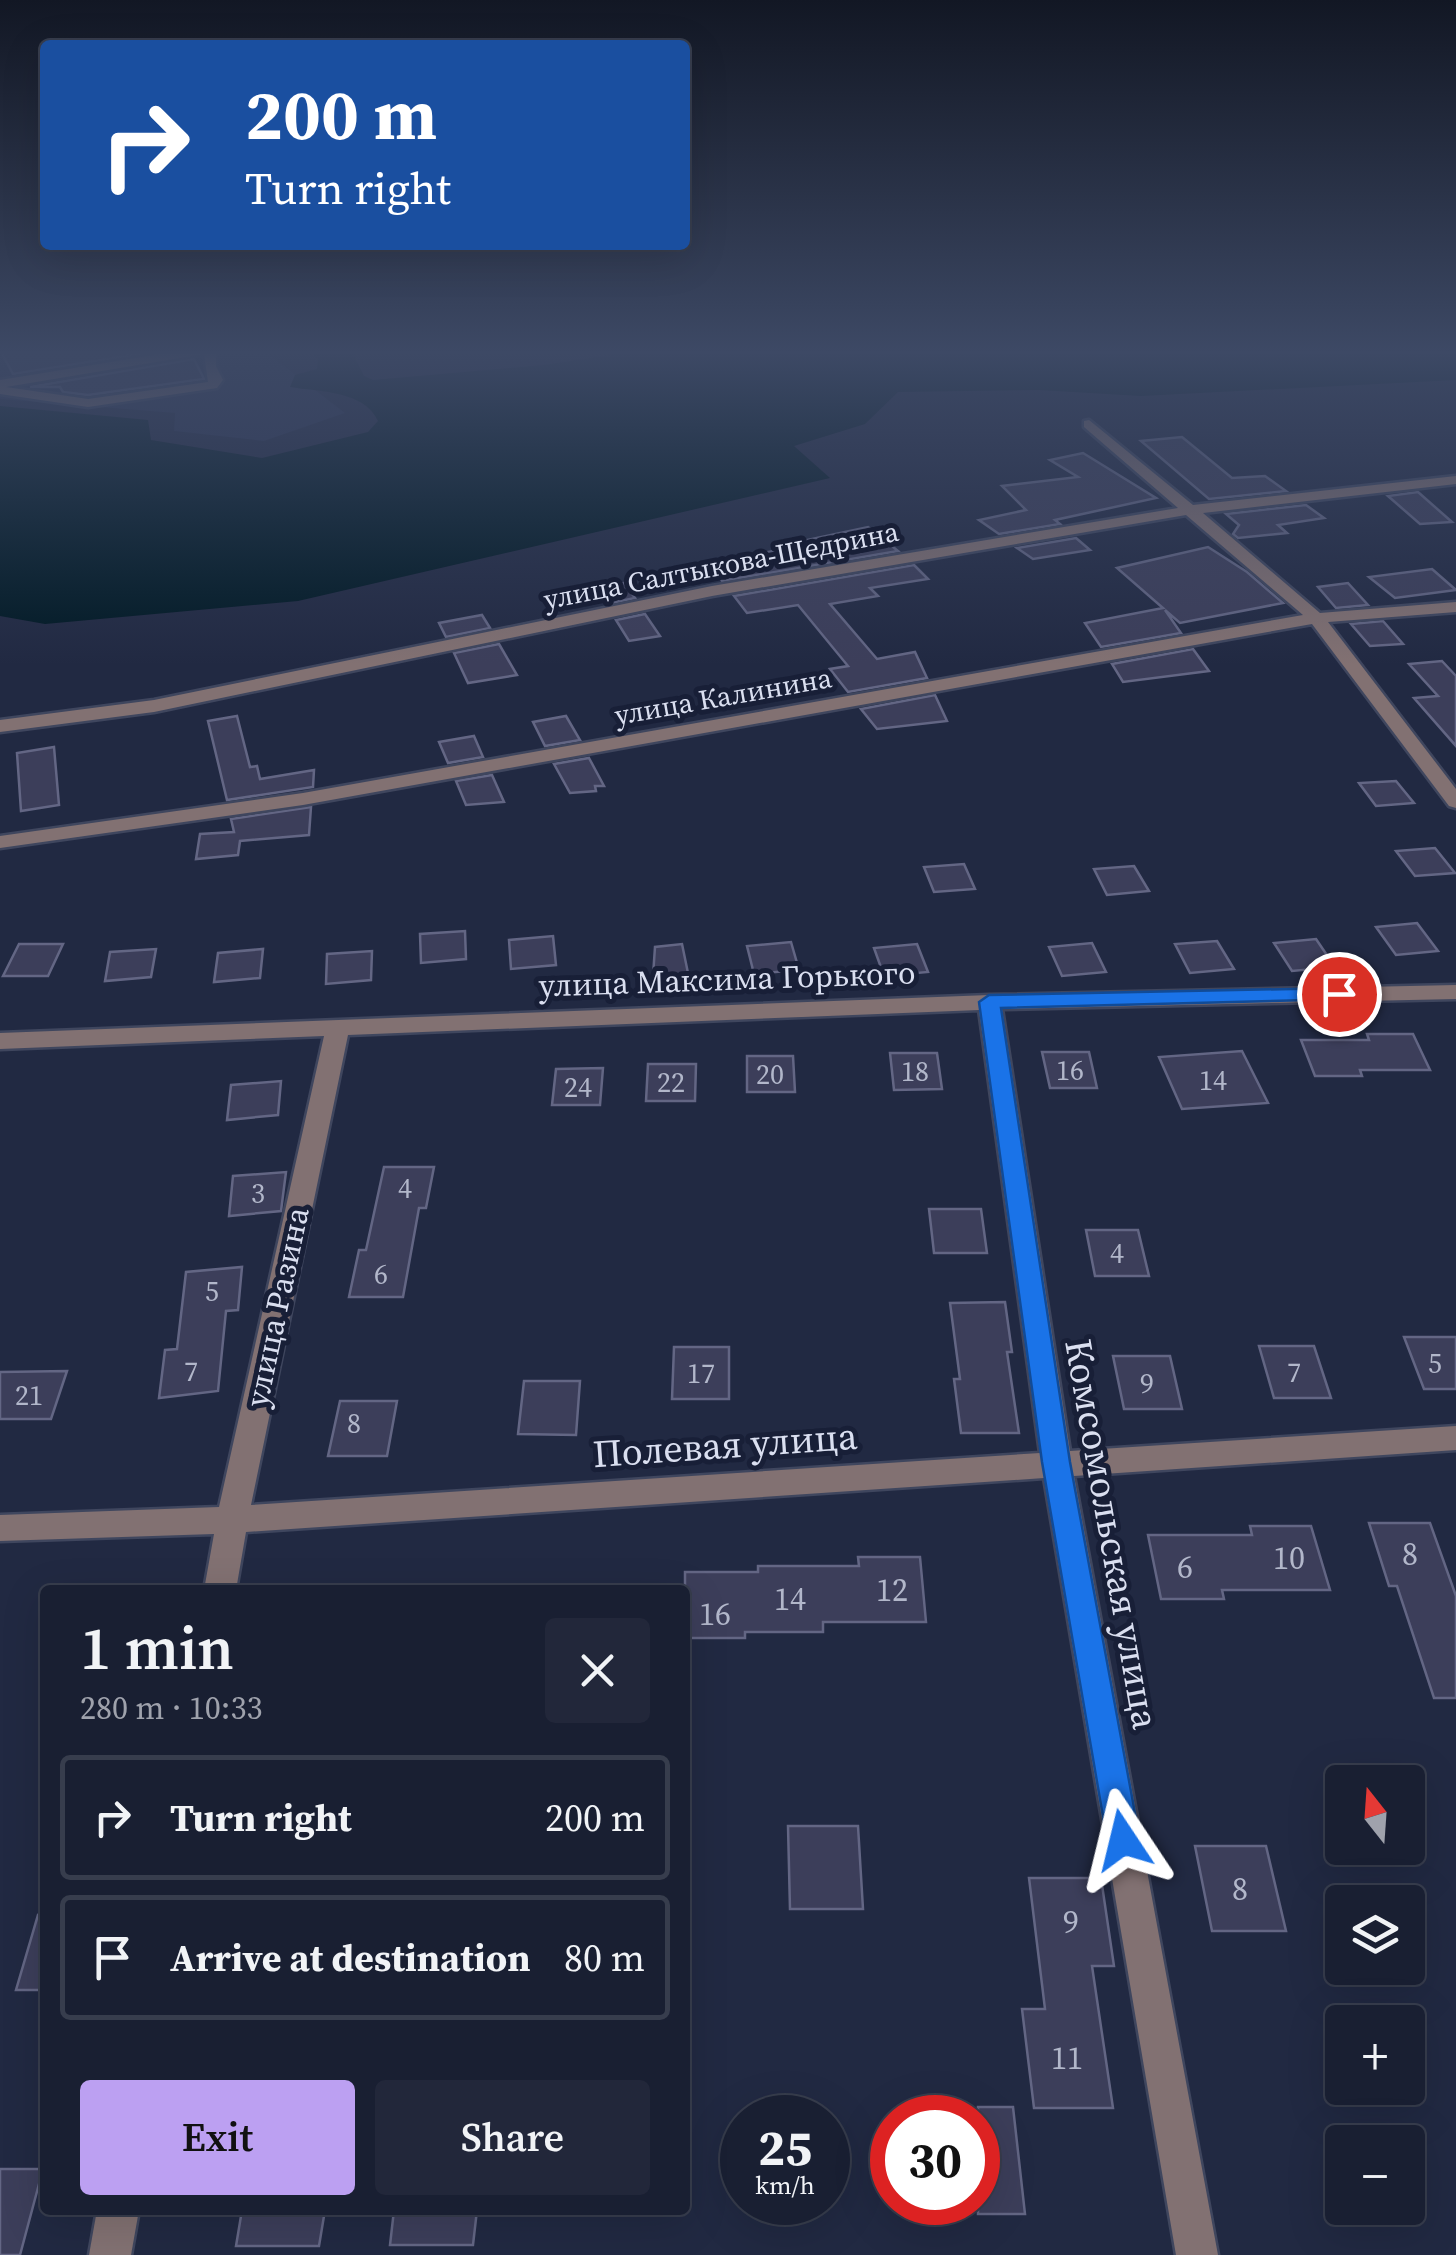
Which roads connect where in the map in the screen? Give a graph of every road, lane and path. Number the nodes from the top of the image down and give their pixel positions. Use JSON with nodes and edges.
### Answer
{"nodes":[{"id":1,"x":1126,"y":455,"type":"edge"},
{"id":2,"x":1456,"y":480,"type":"edge"},
{"id":3,"x":1190,"y":510,"type":"junction"},
{"id":4,"x":1456,"y":607,"type":"edge"},
{"id":5,"x":1316,"y":618,"type":"junction"},
{"id":6,"x":0,"y":726,"type":"edge"},
{"id":7,"x":1456,"y":802,"type":"edge"},
{"id":8,"x":0,"y":842,"type":"edge"},
{"id":9,"x":1456,"y":992,"type":"edge"},
{"id":10,"x":989,"y":1002,"type":"junction"},
{"id":11,"x":338,"y":1026,"type":"junction"},
{"id":12,"x":0,"y":1041,"type":"edge"},
{"id":13,"x":1456,"y":1438,"type":"edge"},
{"id":14,"x":1056,"y":1462,"type":"junction"},
{"id":15,"x":232,"y":1520,"type":"junction"},
{"id":16,"x":0,"y":1528,"type":"edge"},
{"id":17,"x":221,"y":1585,"type":"edge"},
{"id":18,"x":117,"y":2215,"type":"edge"},
{"id":19,"x":110,"y":2255,"type":"edge"},
{"id":20,"x":1198,"y":2255,"type":"edge"}],
"edges":[{"from":1,"to":3,"type":"street"},
{"from":2,"to":3,"type":"street","name":"улица Салтыкова-Щедрина"},
{"from":3,"to":5,"type":"street"},
{"from":3,"to":6,"type":"street","name":"улица Салтыкова-Щедрина"},
{"from":4,"to":5,"type":"street","name":"улица Калинина"},
{"from":5,"to":7,"type":"street"},
{"from":5,"to":8,"type":"street","name":"улица Калинина"},
{"from":9,"to":10,"type":"street","name":"улица Максима Горького"},
{"from":10,"to":11,"type":"street","name":"улица Максима Горького"},
{"from":10,"to":14,"type":"street","name":"Комсомольская улица"},
{"from":11,"to":12,"type":"street","name":"улица Максима Горького"},
{"from":11,"to":15,"type":"street","name":"улица Разина"},
{"from":13,"to":14,"type":"street","name":"Полевая улица"},
{"from":14,"to":15,"type":"street","name":"Полевая улица"},
{"from":14,"to":20,"type":"street","name":"Комсомольская улица"},
{"from":15,"to":16,"type":"street","name":"Полевая улица"},
{"from":15,"to":17,"type":"street","name":"улица Разина"},
{"from":18,"to":19,"type":"street"}]}
